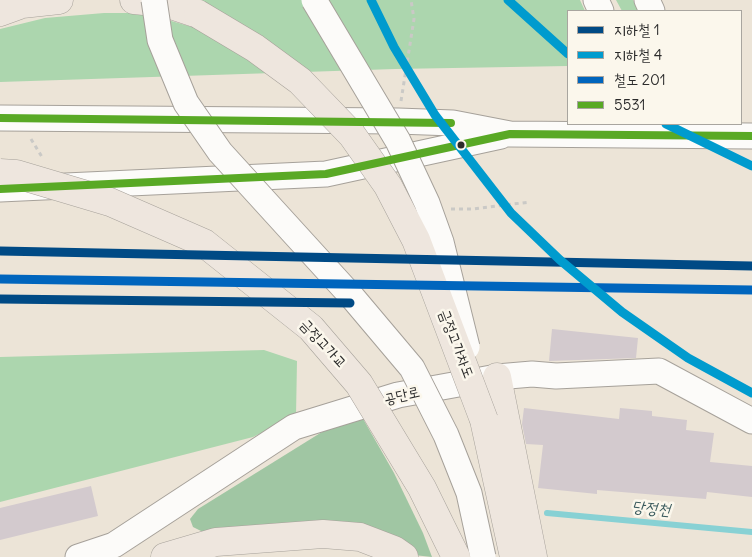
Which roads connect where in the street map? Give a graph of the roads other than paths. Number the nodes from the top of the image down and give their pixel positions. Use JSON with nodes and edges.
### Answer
{"nodes":[{"id":1,"x":59,"y":0,"type":"edge"},
{"id":2,"x":134,"y":0,"type":"edge"},
{"id":3,"x":154,"y":0,"type":"edge"},
{"id":4,"x":314,"y":0,"type":"edge"},
{"id":5,"x":0,"y":12,"type":"edge"},
{"id":6,"x":9,"y":117,"type":"edge"},
{"id":7,"x":730,"y":130,"type":"edge"},
{"id":8,"x":510,"y":134,"type":"junction"},
{"id":9,"x":0,"y":173,"type":"edge"},
{"id":10,"x":0,"y":189,"type":"edge"},
{"id":11,"x":497,"y":377,"type":"junction"},
{"id":12,"x":484,"y":420,"type":"junction"},
{"id":13,"x":752,"y":421,"type":"edge"},
{"id":14,"x":78,"y":557,"type":"edge"},
{"id":15,"x":166,"y":557,"type":"edge"},
{"id":16,"x":404,"y":557,"type":"edge"},
{"id":17,"x":456,"y":557,"type":"edge"},
{"id":18,"x":483,"y":557,"type":"edge"},
{"id":19,"x":514,"y":557,"type":"edge"},
{"id":20,"x":533,"y":557,"type":"edge"}],
"edges":[{"from":1,"to":5,"type":"main road"},
{"from":2,"to":12,"type":"main road","name":"금정고가차도","bridge":true},
{"from":3,"to":18,"type":"street","bridge":true},
{"from":4,"to":12,"type":"street","bridge":true},
{"from":6,"to":8,"type":"street"},
{"from":7,"to":8,"type":"street"},
{"from":8,"to":10,"type":"street"},
{"from":9,"to":17,"type":"main road","name":"금정고가교","bridge":true},
{"from":11,"to":13,"type":"street","name":"공단로"},
{"from":11,"to":14,"type":"street","name":"공단로"},
{"from":11,"to":20,"type":"main road"},
{"from":12,"to":19,"type":"main road","name":"금정고가차도"},
{"from":15,"to":16,"type":"main road"}]}
